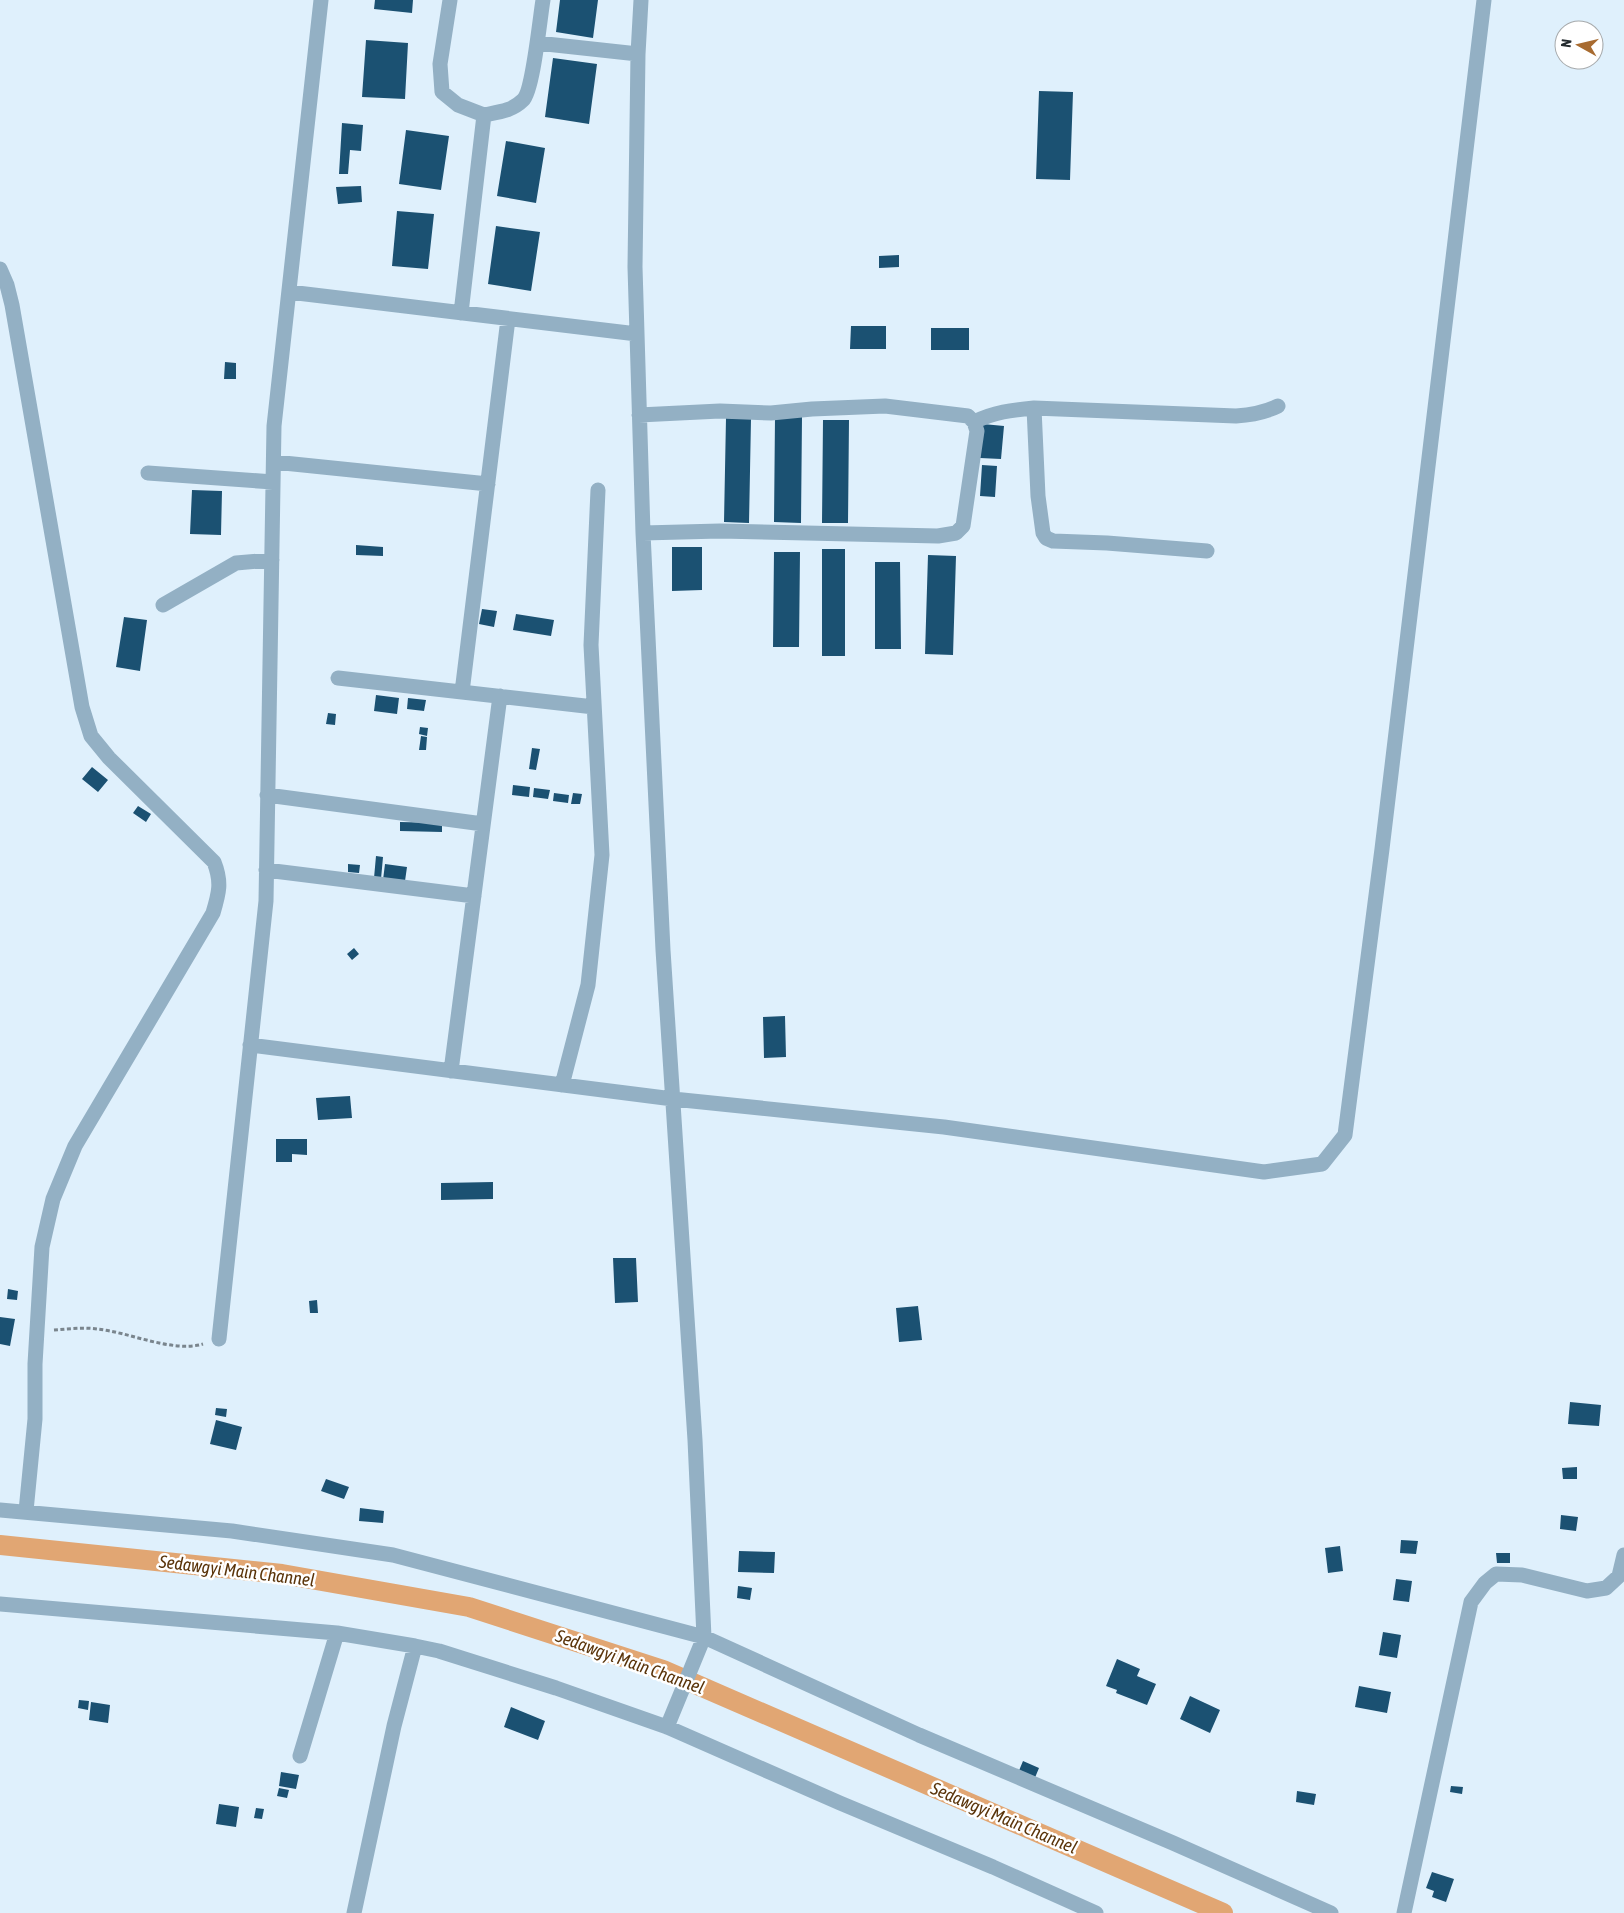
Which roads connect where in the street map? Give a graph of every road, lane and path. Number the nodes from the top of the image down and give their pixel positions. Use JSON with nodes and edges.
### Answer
{"nodes":[{"id":1,"x":321,"y":0,"type":"edge"},
{"id":2,"x":450,"y":0,"type":"edge"},
{"id":3,"x":543,"y":0,"type":"edge"},
{"id":4,"x":641,"y":0,"type":"edge"},
{"id":5,"x":1484,"y":0,"type":"edge"},
{"id":6,"x":537,"y":43,"type":"junction"},
{"id":7,"x":638,"y":54,"type":"junction"},
{"id":8,"x":484,"y":115,"type":"junction"},
{"id":9,"x":0,"y":269,"type":"edge"},
{"id":10,"x":289,"y":292,"type":"junction"},
{"id":11,"x":461,"y":313,"type":"junction"},
{"id":12,"x":508,"y":319,"type":"junction"},
{"id":13,"x":637,"y":334,"type":"junction"},
{"id":14,"x":1278,"y":406,"type":"dead end"},
{"id":15,"x":1034,"y":408,"type":"junction"},
{"id":16,"x":639,"y":415,"type":"junction"},
{"id":17,"x":974,"y":422,"type":"junction"},
{"id":18,"x":274,"y":462,"type":"junction"},
{"id":19,"x":148,"y":473,"type":"dead end"},
{"id":20,"x":273,"y":482,"type":"junction"},
{"id":21,"x":488,"y":484,"type":"junction"},
{"id":22,"x":598,"y":490,"type":"dead end"},
{"id":23,"x":643,"y":533,"type":"junction"},
{"id":24,"x":1207,"y":551,"type":"dead end"},
{"id":25,"x":272,"y":560,"type":"junction"},
{"id":26,"x":163,"y":605,"type":"dead end"},
{"id":27,"x":338,"y":678,"type":"dead end"},
{"id":28,"x":462,"y":692,"type":"junction"},
{"id":29,"x":500,"y":696,"type":"junction"},
{"id":30,"x":594,"y":707,"type":"junction"},
{"id":31,"x":268,"y":795,"type":"junction"},
{"id":32,"x":483,"y":824,"type":"junction"},
{"id":33,"x":266,"y":870,"type":"junction"},
{"id":34,"x":474,"y":896,"type":"junction"},
{"id":35,"x":250,"y":1045,"type":"junction"},
{"id":36,"x":451,"y":1071,"type":"junction"},
{"id":37,"x":562,"y":1085,"type":"junction"},
{"id":38,"x":673,"y":1099,"type":"junction"},
{"id":39,"x":36,"y":1331,"type":"junction"},
{"id":40,"x":219,"y":1339,"type":"joint"},
{"id":41,"x":0,"y":1510,"type":"edge"},
{"id":42,"x":26,"y":1511,"type":"junction"},
{"id":43,"x":1624,"y":1555,"type":"edge"},
{"id":44,"x":0,"y":1604,"type":"edge"},
{"id":45,"x":337,"y":1634,"type":"junction"},
{"id":46,"x":704,"y":1637,"type":"junction"},
{"id":47,"x":415,"y":1646,"type":"junction"},
{"id":48,"x":667,"y":1727,"type":"junction"},
{"id":49,"x":300,"y":1756,"type":"dead end"},
{"id":50,"x":354,"y":1913,"type":"edge"},
{"id":51,"x":1096,"y":1913,"type":"edge"},
{"id":52,"x":1331,"y":1913,"type":"edge"},
{"id":53,"x":1404,"y":1913,"type":"edge"}],
"edges":[{"from":1,"to":10,"type":"street"},
{"from":2,"to":8,"type":"street"},
{"from":3,"to":6,"type":"street"},
{"from":4,"to":7,"type":"street"},
{"from":5,"to":38,"type":"street"},
{"from":6,"to":7,"type":"street"},
{"from":6,"to":8,"type":"street"},
{"from":7,"to":13,"type":"street"},
{"from":8,"to":11,"type":"street"},
{"from":9,"to":39,"type":"street"},
{"from":10,"to":11,"type":"street"},
{"from":10,"to":18,"type":"street"},
{"from":11,"to":12,"type":"street"},
{"from":12,"to":13,"type":"street"},
{"from":12,"to":21,"type":"street"},
{"from":13,"to":16,"type":"street"},
{"from":14,"to":15,"type":"street"},
{"from":15,"to":17,"type":"street"},
{"from":15,"to":24,"type":"street"},
{"from":16,"to":17,"type":"street"},
{"from":16,"to":23,"type":"street"},
{"from":17,"to":23,"type":"street"},
{"from":18,"to":20,"type":"street"},
{"from":18,"to":21,"type":"street"},
{"from":19,"to":20,"type":"street"},
{"from":20,"to":25,"type":"street"},
{"from":21,"to":28,"type":"street"},
{"from":22,"to":30,"type":"street"},
{"from":23,"to":38,"type":"street"},
{"from":25,"to":26,"type":"street"},
{"from":25,"to":31,"type":"street"},
{"from":27,"to":28,"type":"street"},
{"from":28,"to":29,"type":"street"},
{"from":29,"to":30,"type":"street"},
{"from":29,"to":32,"type":"street"},
{"from":30,"to":37,"type":"street"},
{"from":31,"to":32,"type":"street"},
{"from":31,"to":33,"type":"street"},
{"from":32,"to":34,"type":"street"},
{"from":33,"to":34,"type":"street"},
{"from":33,"to":35,"type":"street"},
{"from":34,"to":36,"type":"street"},
{"from":35,"to":36,"type":"street"},
{"from":35,"to":40,"type":"street"},
{"from":36,"to":37,"type":"street"},
{"from":37,"to":38,"type":"street"},
{"from":38,"to":46,"type":"street"},
{"from":39,"to":40,"type":"path"},
{"from":39,"to":42,"type":"street"},
{"from":41,"to":42,"type":"street"},
{"from":42,"to":46,"type":"street"},
{"from":43,"to":53,"type":"street"},
{"from":44,"to":45,"type":"street"},
{"from":45,"to":47,"type":"street"},
{"from":45,"to":49,"type":"street"},
{"from":46,"to":48,"type":"street"},
{"from":46,"to":52,"type":"street"},
{"from":47,"to":48,"type":"street"},
{"from":47,"to":50,"type":"street"},
{"from":48,"to":51,"type":"street"}]}
